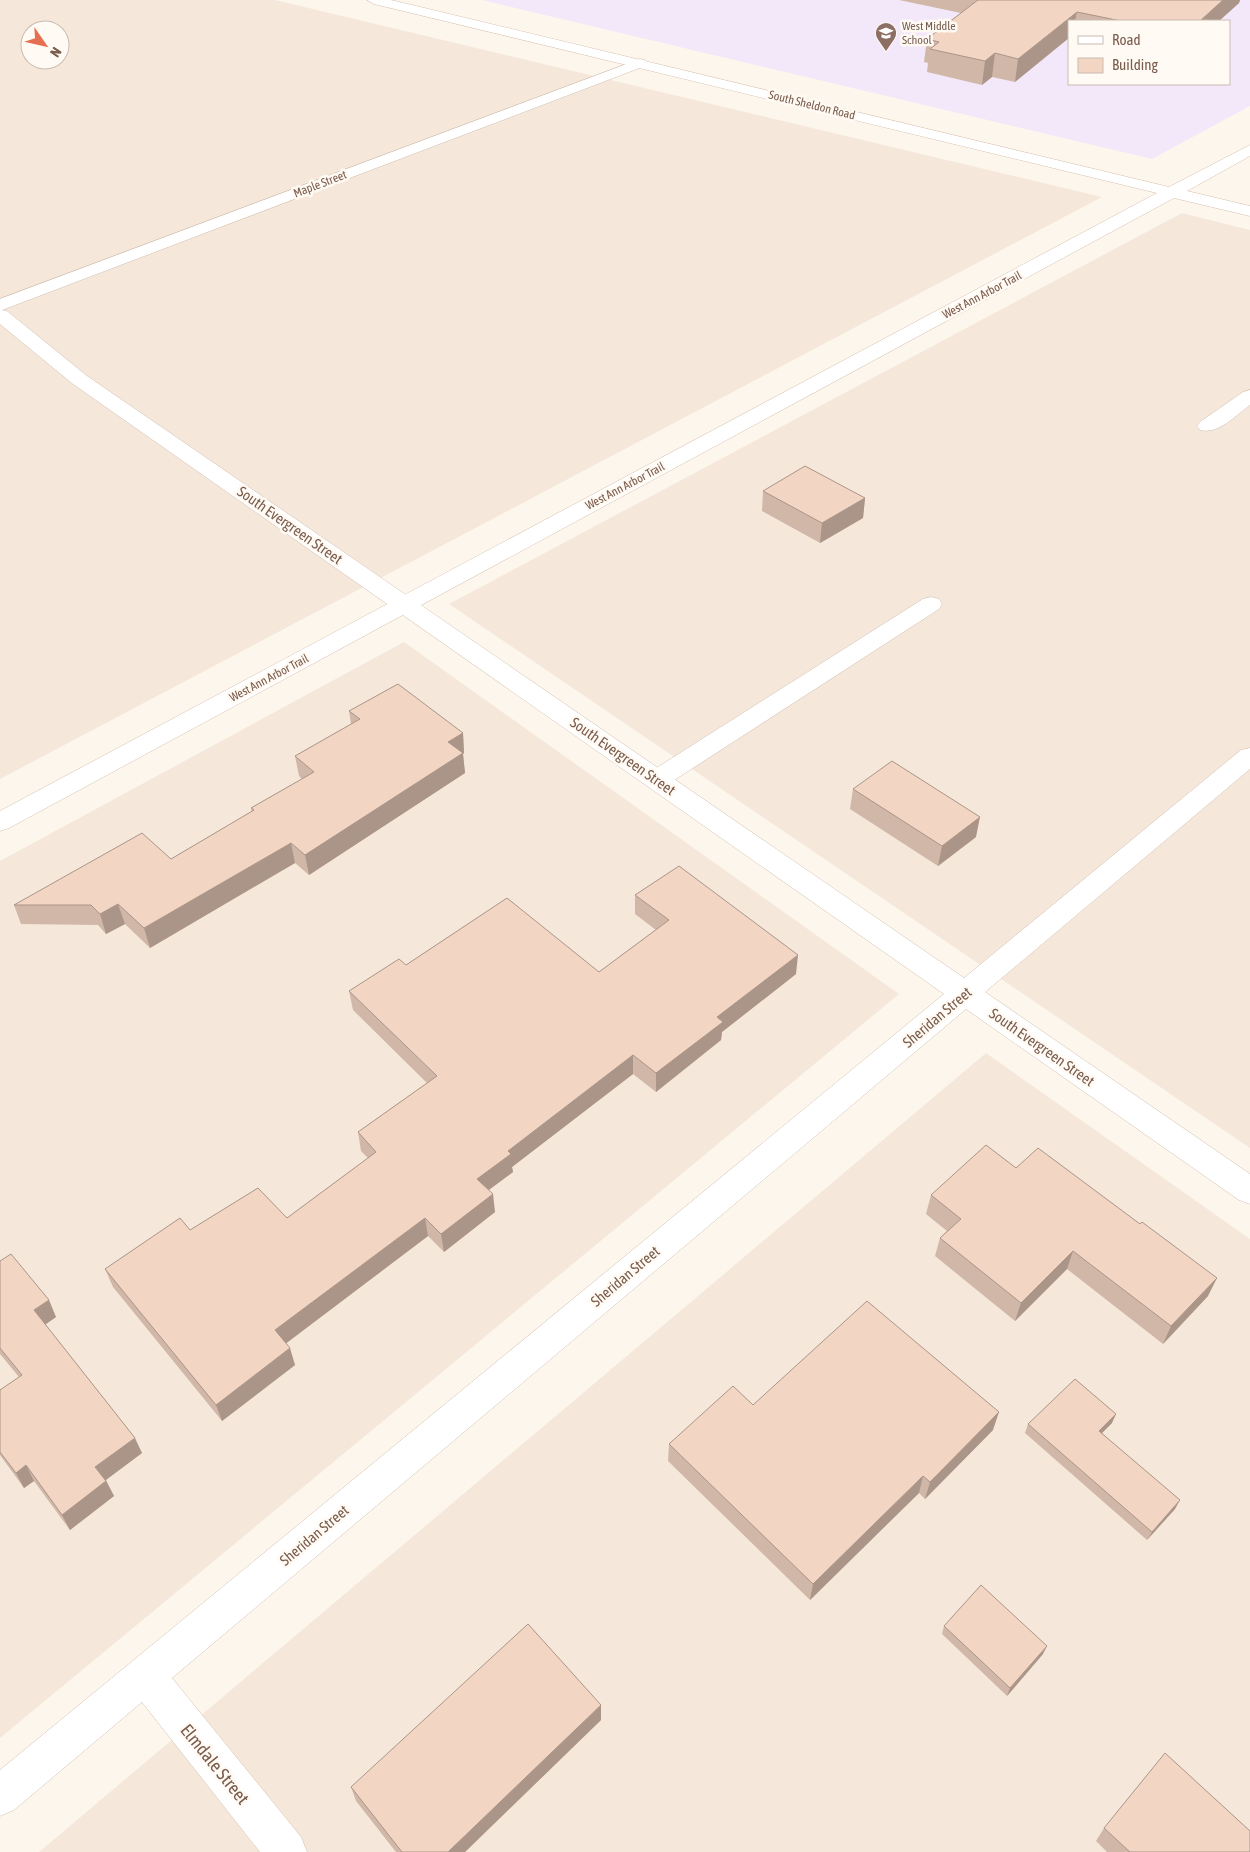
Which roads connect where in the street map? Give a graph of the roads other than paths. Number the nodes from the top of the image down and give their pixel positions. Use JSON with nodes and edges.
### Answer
{"nodes":[{"id":1,"x":374,"y":0,"type":"edge"},
{"id":2,"x":640,"y":63,"type":"junction"},
{"id":3,"x":1250,"y":150,"type":"edge"},
{"id":4,"x":1173,"y":193,"type":"junction"},
{"id":5,"x":1250,"y":211,"type":"edge"},
{"id":6,"x":0,"y":306,"type":"edge"},
{"id":7,"x":0,"y":315,"type":"edge"},
{"id":8,"x":1250,"y":396,"type":"edge"},
{"id":9,"x":1207,"y":426,"type":"dead end"},
{"id":10,"x":931,"y":604,"type":"dead end"},
{"id":11,"x":405,"y":605,"type":"junction"},
{"id":12,"x":1250,"y":756,"type":"edge"},
{"id":13,"x":656,"y":780,"type":"junction"},
{"id":14,"x":0,"y":822,"type":"edge"},
{"id":15,"x":965,"y":994,"type":"junction"},
{"id":16,"x":1250,"y":1191,"type":"edge"},
{"id":17,"x":144,"y":1676,"type":"junction"},
{"id":18,"x":0,"y":1796,"type":"edge"},
{"id":19,"x":286,"y":1852,"type":"edge"}],
"edges":[{"from":1,"to":2,"type":"street","name":"South Sheldon Road"},
{"from":2,"to":4,"type":"street","name":"South Sheldon Road"},
{"from":2,"to":6,"type":"street","name":"Maple Street"},
{"from":3,"to":4,"type":"street","name":"West Ann Arbor Trail"},
{"from":4,"to":5,"type":"street","name":"South Sheldon Road"},
{"from":4,"to":11,"type":"street","name":"West Ann Arbor Trail"},
{"from":7,"to":11,"type":"street","name":"South Evergreen Street"},
{"from":8,"to":9,"type":"street"},
{"from":10,"to":13,"type":"street"},
{"from":11,"to":13,"type":"street","name":"South Evergreen Street"},
{"from":11,"to":14,"type":"street","name":"West Ann Arbor Trail"},
{"from":12,"to":15,"type":"street","name":"Sheridan Street"},
{"from":13,"to":15,"type":"street","name":"South Evergreen Street"},
{"from":15,"to":16,"type":"street","name":"South Evergreen Street"},
{"from":15,"to":17,"type":"street","name":"Sheridan Street"},
{"from":17,"to":18,"type":"street","name":"Sheridan Street"},
{"from":17,"to":19,"type":"street","name":"Elmdale Street"}]}
